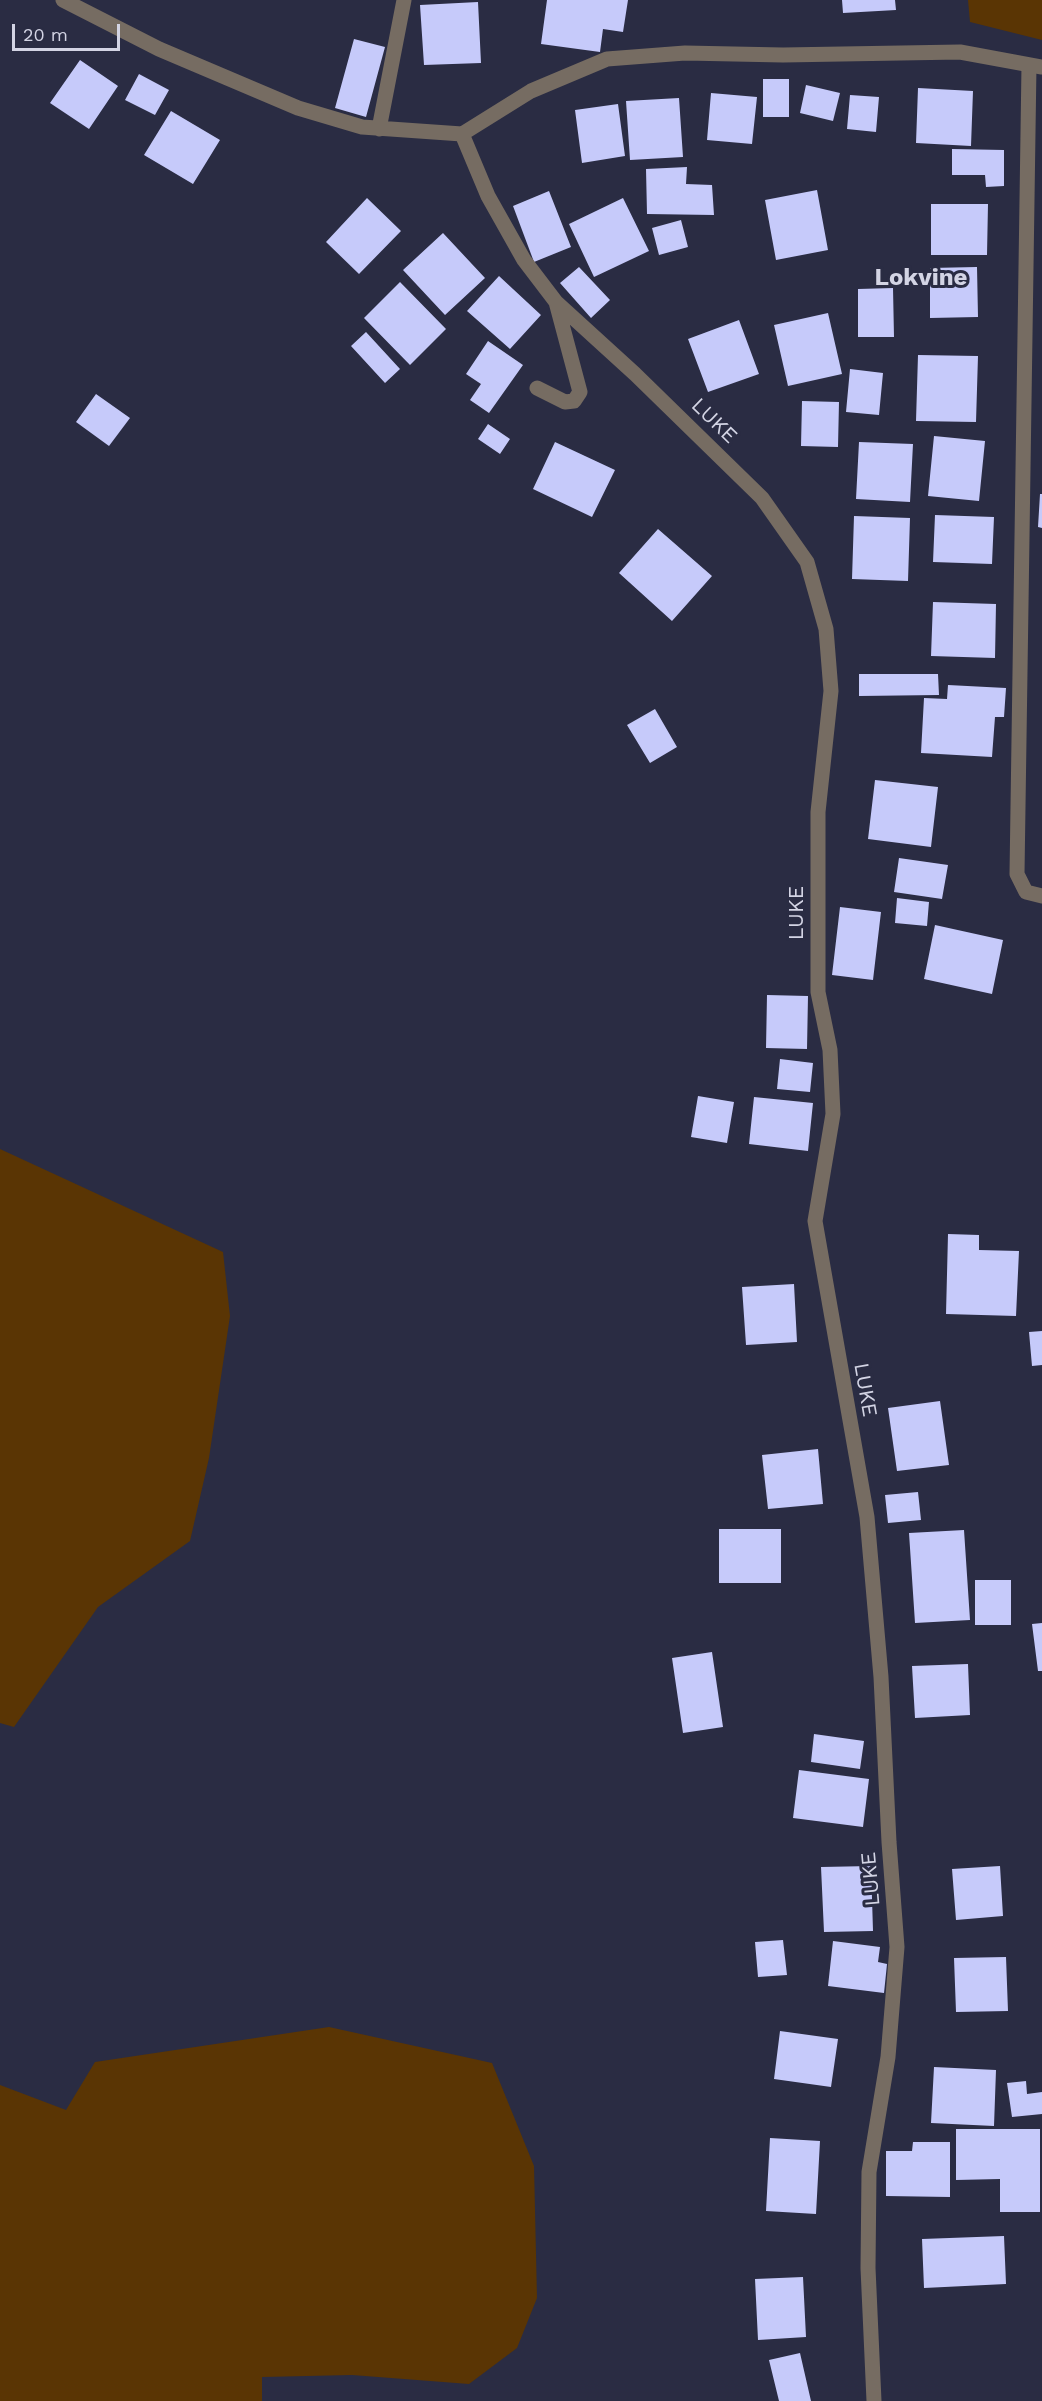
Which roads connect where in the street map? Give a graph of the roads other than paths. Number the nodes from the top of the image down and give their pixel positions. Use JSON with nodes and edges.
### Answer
{"nodes":[{"id":1,"x":63,"y":0,"type":"edge"},
{"id":2,"x":405,"y":0,"type":"edge"},
{"id":3,"x":1035,"y":66,"type":"edge"},
{"id":4,"x":379,"y":129,"type":"junction"},
{"id":5,"x":462,"y":134,"type":"junction"},
{"id":6,"x":556,"y":302,"type":"junction"},
{"id":7,"x":537,"y":388,"type":"dead end"},
{"id":8,"x":1042,"y":896,"type":"edge"},
{"id":9,"x":874,"y":2401,"type":"edge"}],
"edges":[{"from":1,"to":4,"type":"street"},
{"from":2,"to":4,"type":"street"},
{"from":3,"to":5,"type":"street"},
{"from":3,"to":8,"type":"street"},
{"from":4,"to":5,"type":"street"},
{"from":5,"to":6,"type":"street","name":"LUKE"},
{"from":6,"to":7,"type":"street"},
{"from":6,"to":9,"type":"street","name":"LUKE"}]}
